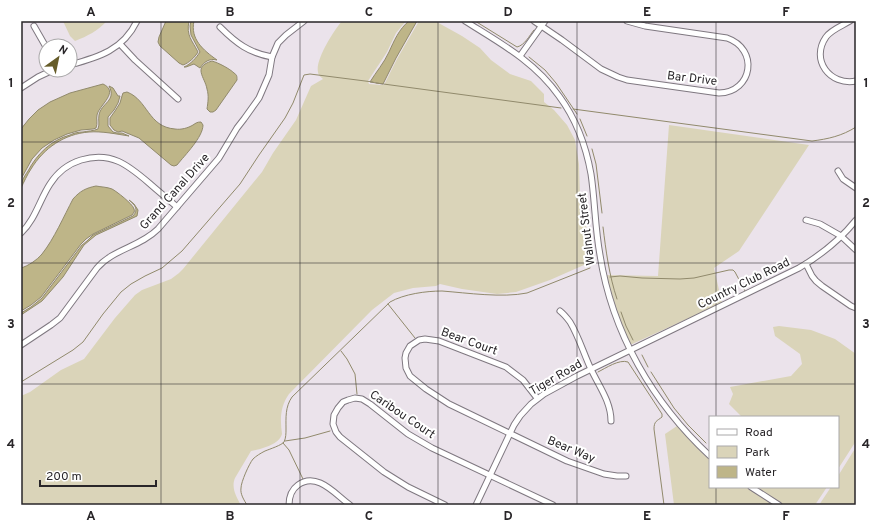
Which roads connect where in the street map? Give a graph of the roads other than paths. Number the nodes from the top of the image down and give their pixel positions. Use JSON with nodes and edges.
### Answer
{"nodes":[{"id":1,"x":137,"y":21,"type":"edge"},
{"id":2,"x":304,"y":21,"type":"edge"},
{"id":3,"x":465,"y":21,"type":"edge"},
{"id":4,"x":534,"y":21,"type":"edge"},
{"id":5,"x":545,"y":21,"type":"edge"},
{"id":6,"x":627,"y":21,"type":"edge"},
{"id":7,"x":850,"y":21,"type":"edge"},
{"id":8,"x":34,"y":26,"type":"dead end"},
{"id":9,"x":542,"y":26,"type":"junction"},
{"id":10,"x":220,"y":27,"type":"dead end"},
{"id":11,"x":41,"y":38,"type":"edge"},
{"id":12,"x":120,"y":44,"type":"junction"},
{"id":13,"x":272,"y":56,"type":"junction"},
{"id":14,"x":520,"y":56,"type":"junction"},
{"id":15,"x":78,"y":63,"type":"edge"},
{"id":16,"x":38,"y":77,"type":"edge"},
{"id":17,"x":856,"y":81,"type":"edge"},
{"id":18,"x":21,"y":88,"type":"edge"},
{"id":19,"x":178,"y":99,"type":"dead end"},
{"id":20,"x":838,"y":171,"type":"dead end"},
{"id":21,"x":856,"y":188,"type":"edge"},
{"id":22,"x":177,"y":207,"type":"junction"},
{"id":23,"x":806,"y":220,"type":"dead end"},
{"id":24,"x":856,"y":220,"type":"edge"},
{"id":25,"x":21,"y":233,"type":"edge"},
{"id":26,"x":841,"y":236,"type":"junction"},
{"id":27,"x":856,"y":250,"type":"edge"},
{"id":28,"x":806,"y":264,"type":"junction"},
{"id":29,"x":856,"y":308,"type":"edge"},
{"id":30,"x":560,"y":311,"type":"dead end"},
{"id":31,"x":21,"y":345,"type":"edge"},
{"id":32,"x":630,"y":350,"type":"junction"},
{"id":33,"x":591,"y":369,"type":"junction"},
{"id":34,"x":538,"y":398,"type":"junction"},
{"id":35,"x":611,"y":421,"type":"dead end"},
{"id":36,"x":510,"y":434,"type":"junction"},
{"id":37,"x":709,"y":455,"type":"edge"},
{"id":38,"x":490,"y":476,"type":"junction"},
{"id":39,"x":626,"y":476,"type":"dead end"},
{"id":40,"x":753,"y":488,"type":"edge"},
{"id":41,"x":289,"y":505,"type":"edge"},
{"id":42,"x":350,"y":505,"type":"edge"},
{"id":43,"x":445,"y":505,"type":"edge"},
{"id":44,"x":476,"y":505,"type":"edge"},
{"id":45,"x":553,"y":505,"type":"edge"},
{"id":46,"x":779,"y":505,"type":"edge"}],
"edges":[{"from":1,"to":12,"type":"street"},
{"from":2,"to":13,"type":"street","name":"Grand Canal Drive"},
{"from":3,"to":14,"type":"street","name":"Walnut Street"},
{"from":4,"to":9,"type":"street","name":"Bar Drive"},
{"from":5,"to":9,"type":"street"},
{"from":6,"to":9,"type":"street","name":"Bar Drive"},
{"from":7,"to":17,"type":"street"},
{"from":8,"to":11,"type":"street"},
{"from":9,"to":14,"type":"street"},
{"from":10,"to":13,"type":"street"},
{"from":12,"to":15,"type":"street"},
{"from":12,"to":19,"type":"street"},
{"from":13,"to":22,"type":"street","name":"Grand Canal Drive"},
{"from":14,"to":32,"type":"street","name":"Walnut Street"},
{"from":16,"to":18,"type":"street"},
{"from":20,"to":21,"type":"street"},
{"from":22,"to":25,"type":"street"},
{"from":22,"to":31,"type":"street","name":"Grand Canal Drive"},
{"from":23,"to":26,"type":"street"},
{"from":24,"to":26,"type":"street","name":"Country Club Road"},
{"from":26,"to":27,"type":"street"},
{"from":26,"to":28,"type":"street","name":"Country Club Road"},
{"from":28,"to":29,"type":"street"},
{"from":28,"to":32,"type":"street","name":"Country Club Road"},
{"from":30,"to":33,"type":"street"},
{"from":32,"to":33,"type":"street","name":"Tiger Road"},
{"from":32,"to":37,"type":"street","name":"Walnut Street"},
{"from":33,"to":34,"type":"street","name":"Tiger Road"},
{"from":33,"to":35,"type":"street"},
{"from":34,"to":36,"type":"street","name":"Tiger Road"},
{"from":34,"to":36,"type":"street","name":"Bear Court"},
{"from":36,"to":38,"type":"street","name":"Tiger Road"},
{"from":36,"to":39,"type":"street","name":"Bear Way"},
{"from":38,"to":43,"type":"street","name":"Caribou Court"},
{"from":38,"to":44,"type":"street","name":"Tiger Road"},
{"from":38,"to":45,"type":"street","name":"Caribou Court"},
{"from":40,"to":46,"type":"street"},
{"from":41,"to":42,"type":"street"}]}
